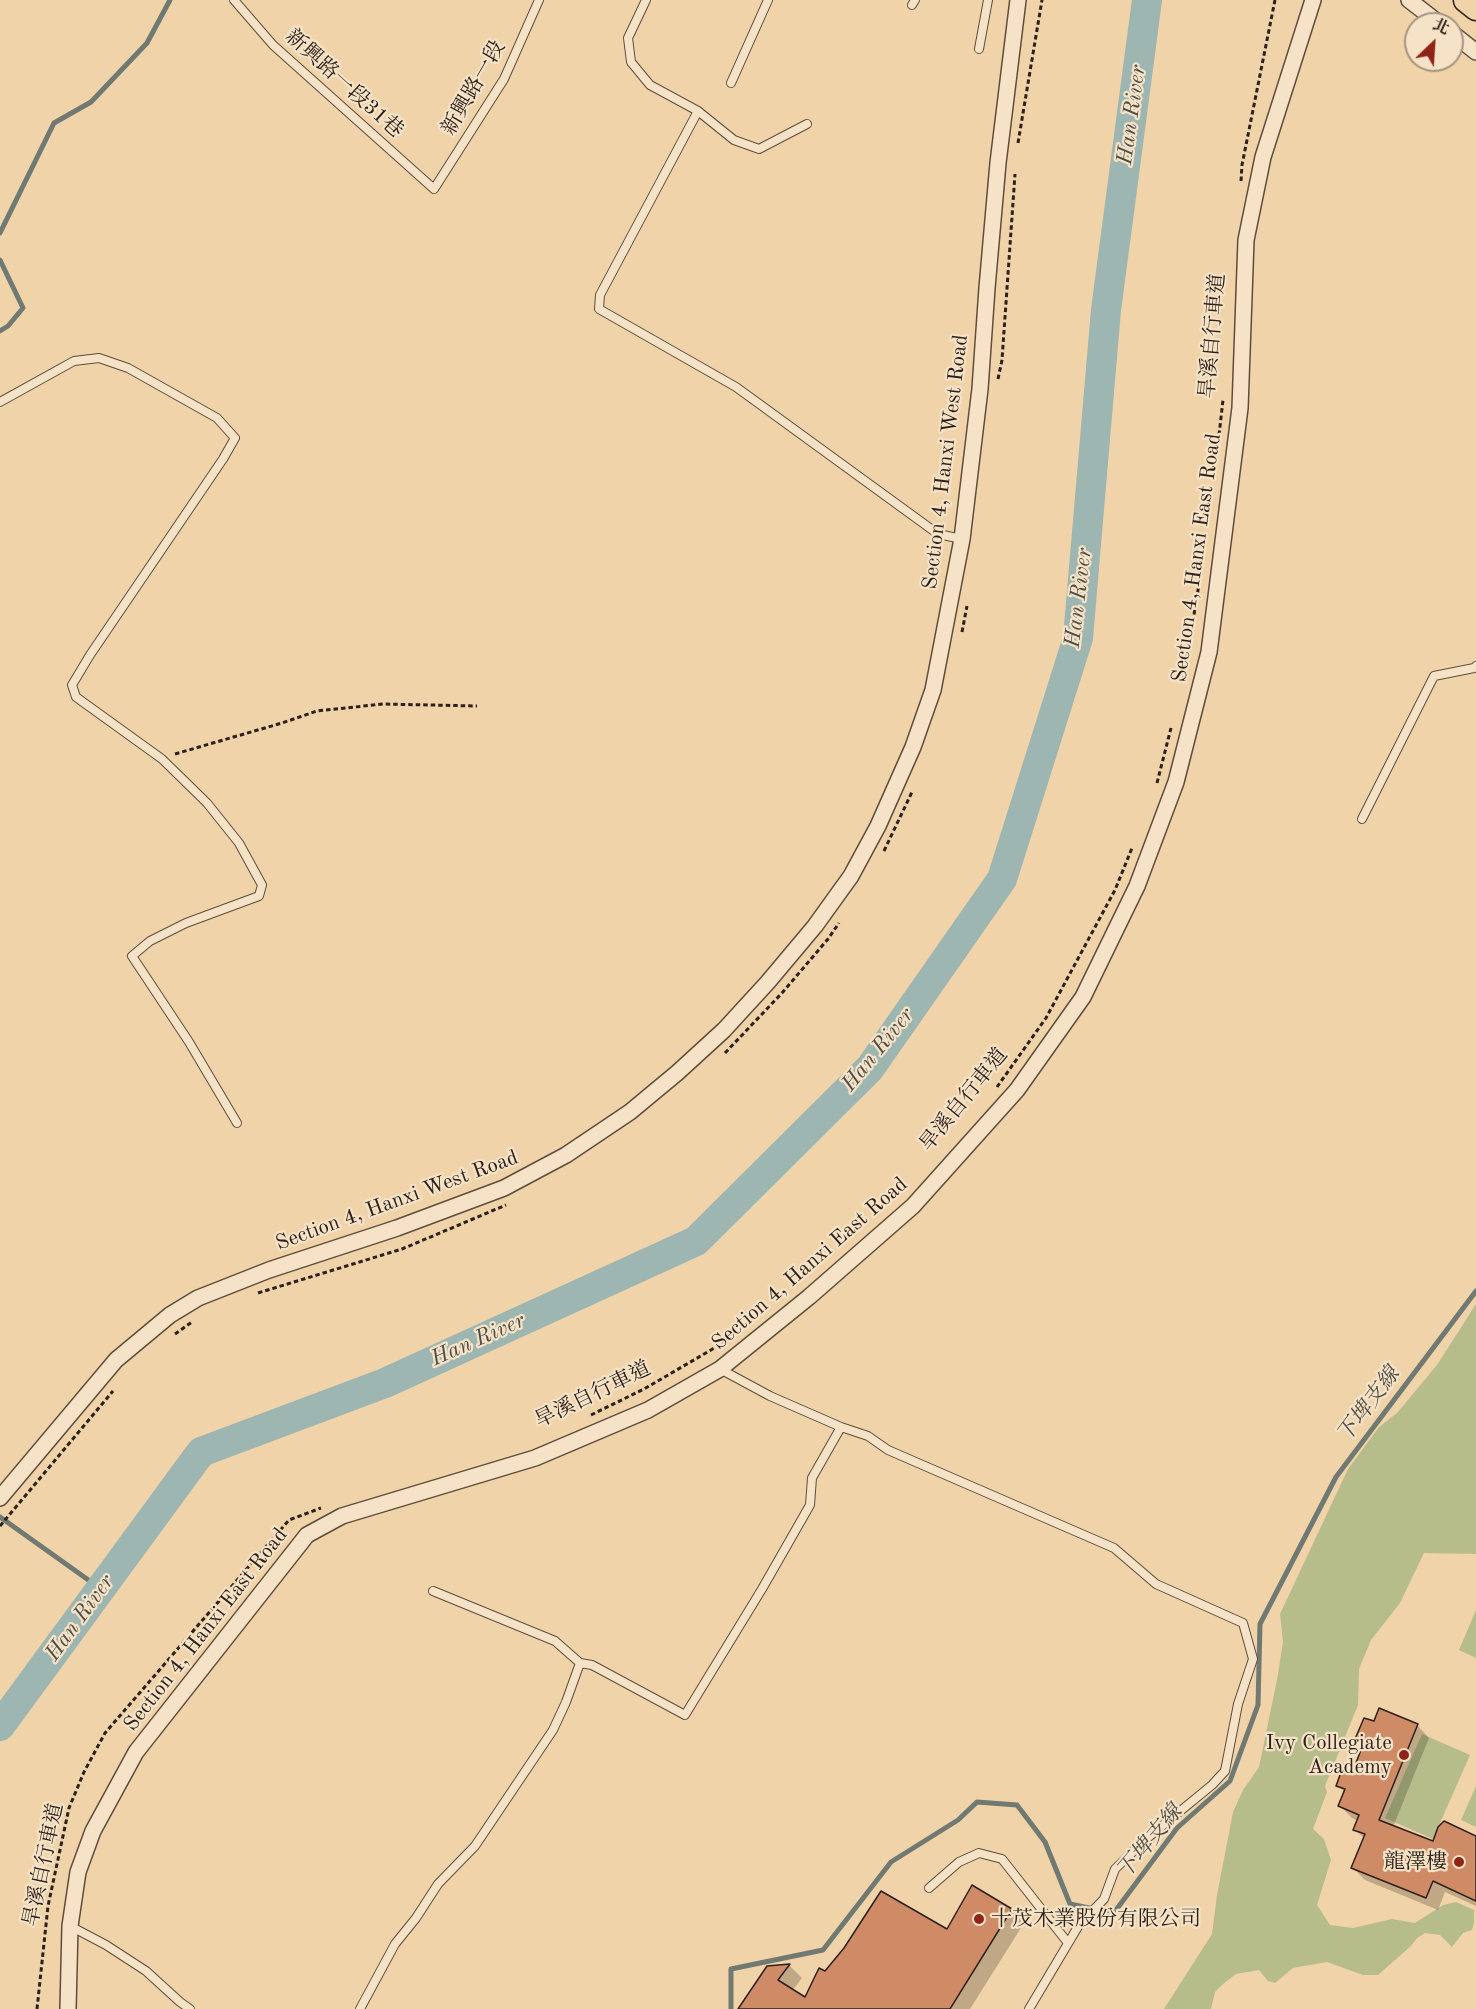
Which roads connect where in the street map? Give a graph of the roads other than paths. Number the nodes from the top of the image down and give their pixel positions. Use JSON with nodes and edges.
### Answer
{"nodes":[{"id":1,"x":234,"y":0,"type":"edge"},
{"id":2,"x":539,"y":0,"type":"edge"},
{"id":3,"x":646,"y":0,"type":"edge"},
{"id":4,"x":768,"y":0,"type":"edge"},
{"id":5,"x":988,"y":0,"type":"edge"},
{"id":6,"x":1018,"y":0,"type":"edge"},
{"id":7,"x":1314,"y":0,"type":"edge"},
{"id":8,"x":1409,"y":0,"type":"edge"},
{"id":9,"x":1466,"y":0,"type":"edge"},
{"id":10,"x":1476,"y":8,"type":"edge"},
{"id":11,"x":1424,"y":12,"type":"edge"},
{"id":12,"x":1464,"y":42,"type":"edge"},
{"id":13,"x":979,"y":49,"type":"dead end"},
{"id":14,"x":1476,"y":52,"type":"edge"},
{"id":15,"x":731,"y":83,"type":"dead end"},
{"id":16,"x":698,"y":111,"type":"junction"},
{"id":17,"x":807,"y":124,"type":"dead end"},
{"id":18,"x":434,"y":189,"type":"joint"},
{"id":19,"x":0,"y":402,"type":"edge"},
{"id":20,"x":962,"y":539,"type":"junction"},
{"id":21,"x":1476,"y":666,"type":"edge"},
{"id":22,"x":1362,"y":819,"type":"dead end"},
{"id":23,"x":237,"y":1123,"type":"dead end"},
{"id":24,"x":720,"y":1369,"type":"junction"},
{"id":25,"x":841,"y":1427,"type":"junction"},
{"id":26,"x":0,"y":1498,"type":"edge"},
{"id":27,"x":433,"y":1591,"type":"dead end"},
{"id":28,"x":580,"y":1663,"type":"junction"},
{"id":29,"x":929,"y":1888,"type":"dead end"},
{"id":30,"x":70,"y":1926,"type":"junction"},
{"id":31,"x":1068,"y":1943,"type":"junction"},
{"id":32,"x":68,"y":2009,"type":"edge"},
{"id":33,"x":190,"y":2009,"type":"edge"},
{"id":34,"x":360,"y":2009,"type":"edge"},
{"id":35,"x":1029,"y":2009,"type":"edge"}],
"edges":[{"from":1,"to":18,"type":"lane","name":"新興路一段31巷"},
{"from":2,"to":18,"type":"lane","name":"新興路一段"},
{"from":3,"to":16,"type":"lane"},
{"from":4,"to":15,"type":"lane"},
{"from":5,"to":13,"type":"lane"},
{"from":6,"to":20,"type":"street","name":"Section 4, Hanxi West Road"},
{"from":7,"to":24,"type":"street","name":"Section 4, Hanxi East Road"},
{"from":8,"to":11,"type":"street"},
{"from":9,"to":10,"type":"highway"},
{"from":12,"to":14,"type":"street"},
{"from":16,"to":17,"type":"lane"},
{"from":16,"to":20,"type":"lane"},
{"from":19,"to":23,"type":"lane"},
{"from":20,"to":26,"type":"street","name":"Section 4, Hanxi West Road"},
{"from":21,"to":22,"type":"lane"},
{"from":24,"to":25,"type":"lane"},
{"from":24,"to":30,"type":"street","name":"Section 4, Hanxi East Road"},
{"from":25,"to":28,"type":"lane"},
{"from":25,"to":31,"type":"lane"},
{"from":27,"to":28,"type":"lane"},
{"from":28,"to":34,"type":"lane"},
{"from":29,"to":31,"type":"lane"},
{"from":30,"to":32,"type":"street","name":"Section 4, Hanxi East Road"},
{"from":30,"to":33,"type":"lane"},
{"from":31,"to":35,"type":"lane"}]}
